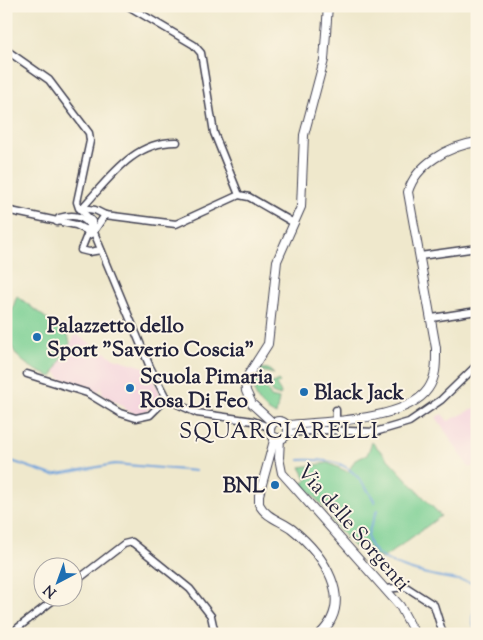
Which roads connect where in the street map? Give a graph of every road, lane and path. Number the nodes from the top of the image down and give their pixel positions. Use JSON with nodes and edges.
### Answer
{"nodes":[{"id":1,"x":128,"y":6,"type":"edge"},
{"id":2,"x":328,"y":6,"type":"edge"},
{"id":3,"x":6,"y":50,"type":"edge"},
{"id":4,"x":177,"y":142,"type":"dead end"},
{"id":5,"x":477,"y":142,"type":"edge"},
{"id":6,"x":239,"y":194,"type":"junction"},
{"id":7,"x":80,"y":207,"type":"junction"},
{"id":8,"x":6,"y":210,"type":"edge"},
{"id":9,"x":105,"y":215,"type":"junction"},
{"id":10,"x":294,"y":223,"type":"junction"},
{"id":11,"x":99,"y":224,"type":"junction"},
{"id":12,"x":90,"y":230,"type":"junction"},
{"id":13,"x":477,"y":248,"type":"edge"},
{"id":14,"x":101,"y":250,"type":"junction"},
{"id":15,"x":420,"y":256,"type":"junction"},
{"id":16,"x":477,"y":311,"type":"edge"},
{"id":17,"x":432,"y":318,"type":"junction"},
{"id":18,"x":477,"y":365,"type":"edge"},
{"id":19,"x":27,"y":374,"type":"dead end"},
{"id":20,"x":167,"y":398,"type":"junction"},
{"id":21,"x":336,"y":410,"type":"dead end"},
{"id":22,"x":336,"y":420,"type":"junction"},
{"id":23,"x":272,"y":426,"type":"junction"},
{"id":24,"x":287,"y":429,"type":"junction"},
{"id":25,"x":277,"y":438,"type":"junction"},
{"id":26,"x":82,"y":576,"type":"edge"},
{"id":27,"x":385,"y":589,"type":"junction"},
{"id":28,"x":43,"y":608,"type":"edge"},
{"id":29,"x":10,"y":634,"type":"edge"},
{"id":30,"x":215,"y":634,"type":"edge"},
{"id":31,"x":320,"y":634,"type":"edge"},
{"id":32,"x":416,"y":634,"type":"edge"},
{"id":33,"x":443,"y":634,"type":"edge"}],
"edges":[{"from":1,"to":6,"type":"street"},
{"from":2,"to":10,"type":"main road"},
{"from":3,"to":7,"type":"street"},
{"from":4,"to":7,"type":"street"},
{"from":5,"to":15,"type":"main road"},
{"from":6,"to":9,"type":"street"},
{"from":6,"to":10,"type":"street"},
{"from":7,"to":9,"type":"street"},
{"from":7,"to":11,"type":"street"},
{"from":7,"to":12,"type":"street"},
{"from":8,"to":12,"type":"street"},
{"from":9,"to":11,"type":"street"},
{"from":10,"to":23,"type":"main road"},
{"from":11,"to":12,"type":"street"},
{"from":12,"to":14,"type":"street"},
{"from":12,"to":14,"type":"street"},
{"from":13,"to":15,"type":"street"},
{"from":14,"to":20,"type":"street"},
{"from":15,"to":17,"type":"main road"},
{"from":16,"to":17,"type":"street"},
{"from":17,"to":22,"type":"main road"},
{"from":18,"to":24,"type":"street"},
{"from":19,"to":20,"type":"street"},
{"from":20,"to":23,"type":"street"},
{"from":21,"to":22,"type":"street"},
{"from":22,"to":24,"type":"main road"},
{"from":23,"to":24,"type":"main road"},
{"from":23,"to":25,"type":"main road"},
{"from":24,"to":25,"type":"main road"},
{"from":25,"to":27,"type":"main road","name":"Via delle Sorgenti"},
{"from":25,"to":31,"type":"main road"},
{"from":26,"to":30,"type":"street"},
{"from":27,"to":32,"type":"main road","name":"Via delle Sorgenti"},
{"from":27,"to":33,"type":"street"},
{"from":28,"to":29,"type":"street"}]}
